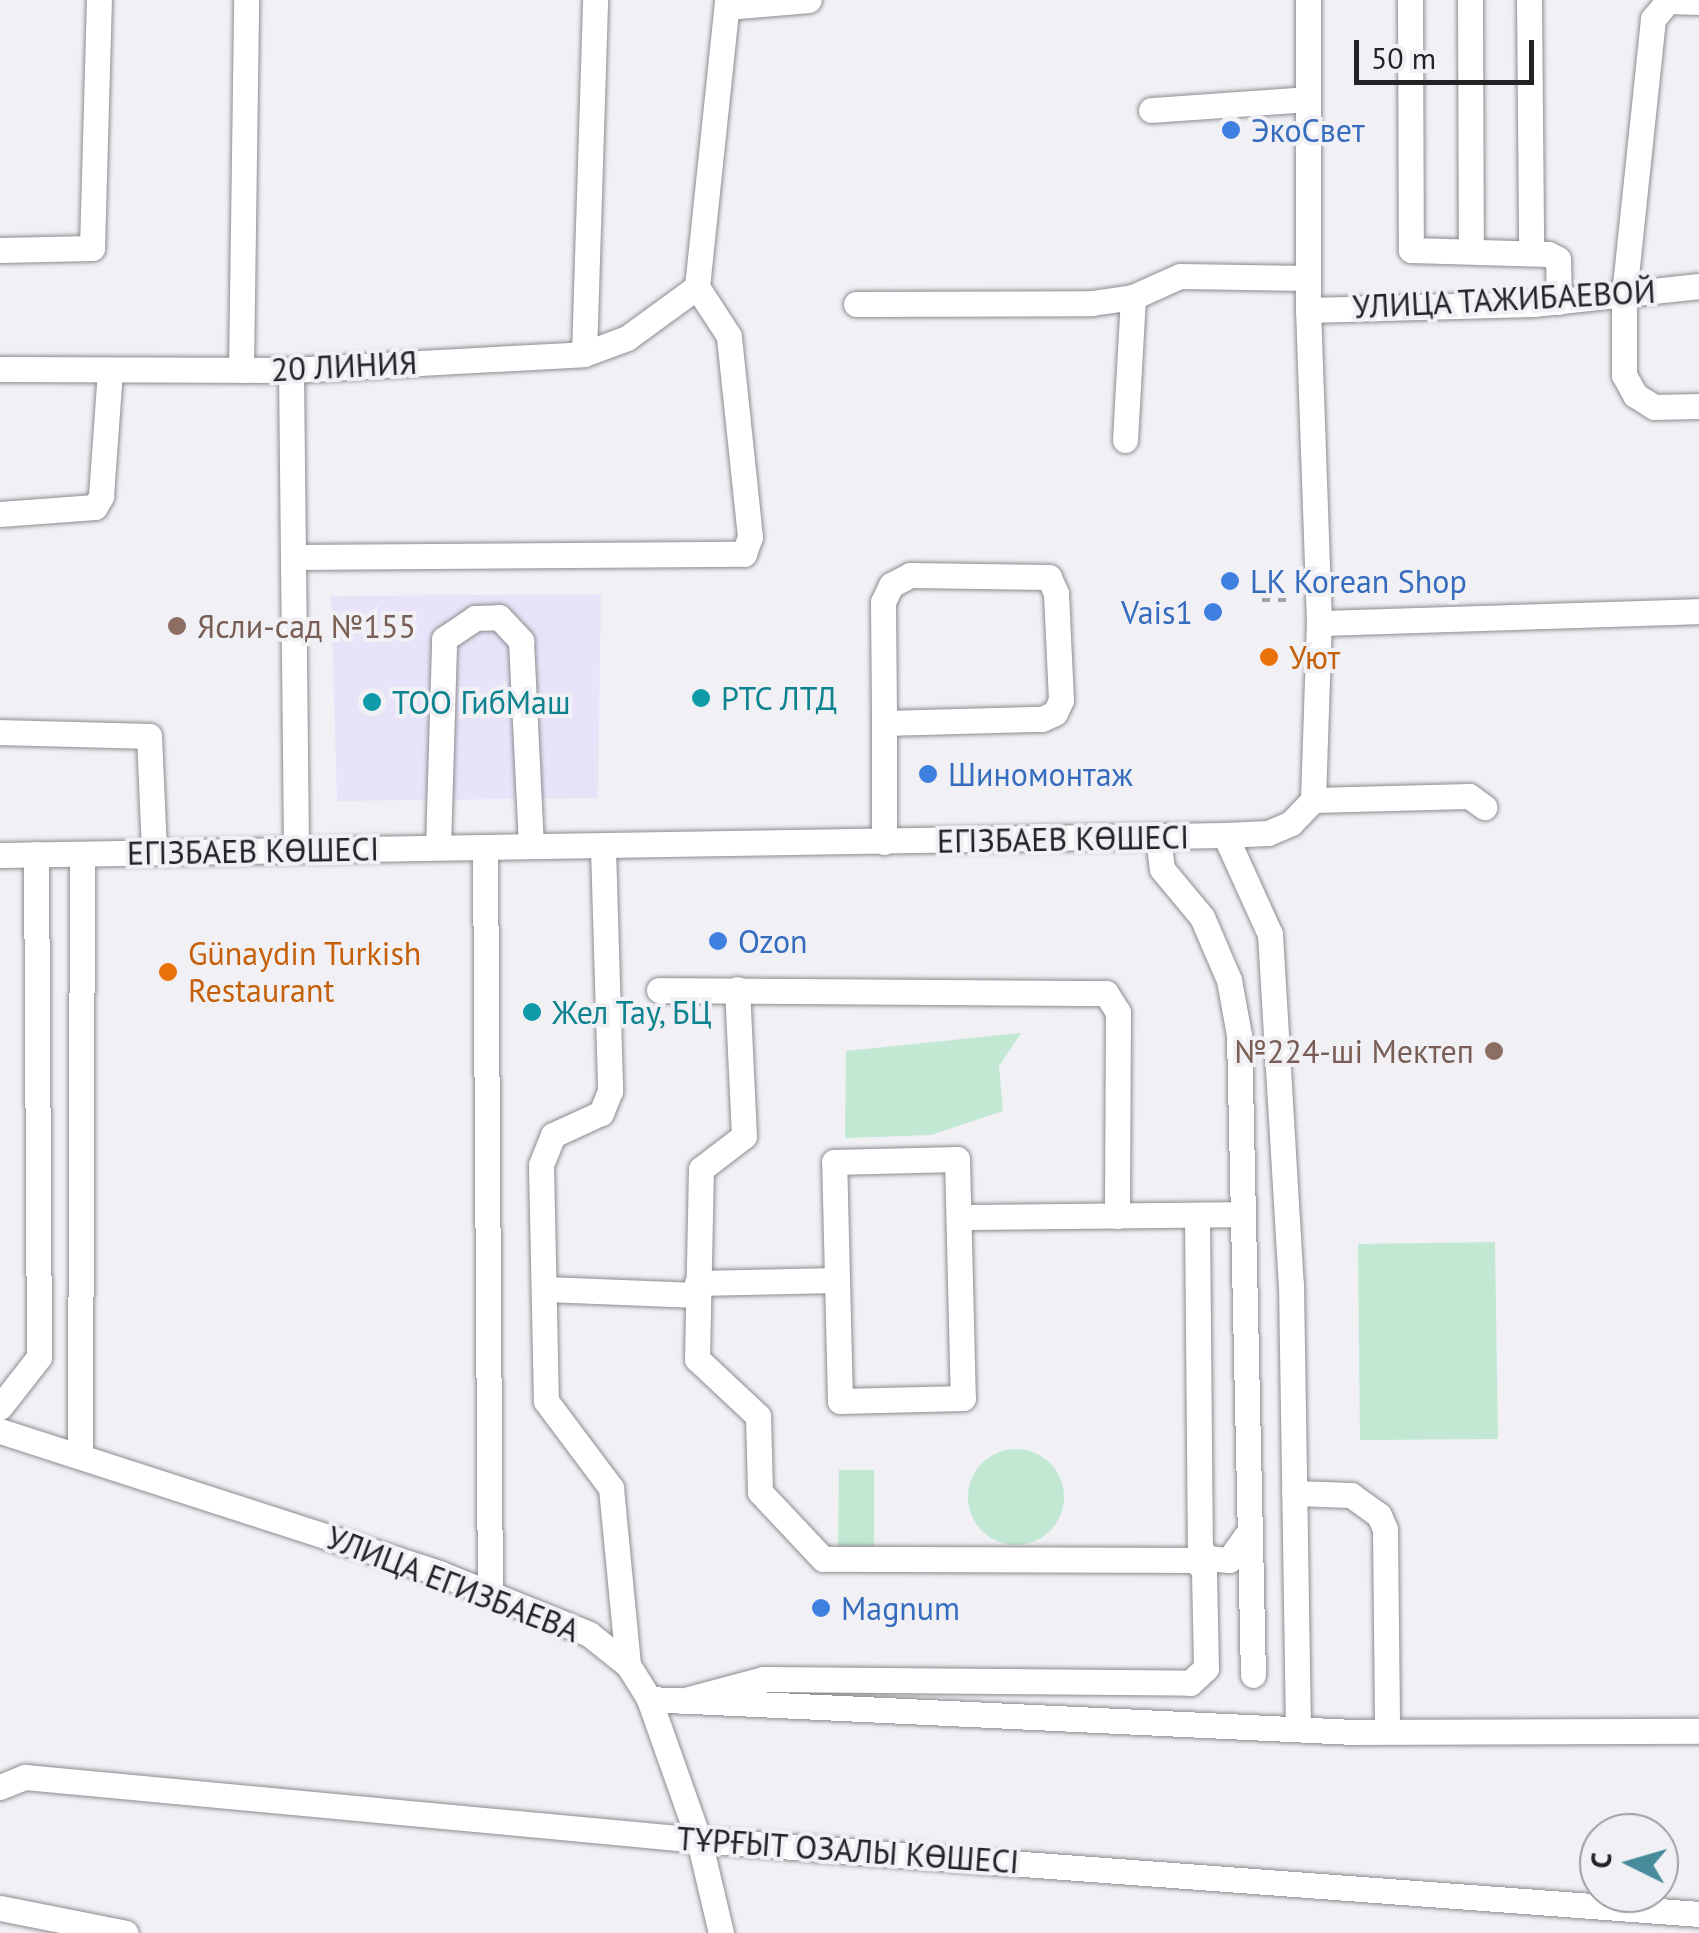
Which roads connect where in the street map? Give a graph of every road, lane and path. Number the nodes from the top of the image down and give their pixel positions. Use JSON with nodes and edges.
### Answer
{"nodes":[{"id":1,"x":100,"y":0,"type":"edge"},
{"id":2,"x":246,"y":0,"type":"edge"},
{"id":3,"x":595,"y":0,"type":"edge"},
{"id":4,"x":809,"y":0,"type":"edge"},
{"id":5,"x":1308,"y":0,"type":"edge"},
{"id":6,"x":1410,"y":0,"type":"edge"},
{"id":7,"x":1470,"y":0,"type":"edge"},
{"id":8,"x":1529,"y":0,"type":"edge"},
{"id":9,"x":1699,"y":2,"type":"edge"},
{"id":10,"x":727,"y":4,"type":"edge"},
{"id":11,"x":1650,"y":10,"type":"edge"},
{"id":12,"x":1308,"y":100,"type":"junction"},
{"id":13,"x":1151,"y":110,"type":"dead end"},
{"id":14,"x":0,"y":250,"type":"edge"},
{"id":15,"x":1471,"y":251,"type":"junction"},
{"id":16,"x":1531,"y":252,"type":"junction"},
{"id":17,"x":1308,"y":278,"type":"junction"},
{"id":18,"x":1699,"y":286,"type":"edge"},
{"id":19,"x":697,"y":287,"type":"junction"},
{"id":20,"x":1133,"y":296,"type":"junction"},
{"id":21,"x":1624,"y":296,"type":"junction"},
{"id":22,"x":1560,"y":302,"type":"junction"},
{"id":23,"x":856,"y":304,"type":"dead end"},
{"id":24,"x":1308,"y":310,"type":"junction"},
{"id":25,"x":584,"y":354,"type":"junction"},
{"id":26,"x":0,"y":369,"type":"edge"},
{"id":27,"x":110,"y":370,"type":"junction"},
{"id":28,"x":241,"y":370,"type":"junction"},
{"id":29,"x":291,"y":370,"type":"junction"},
{"id":30,"x":1699,"y":406,"type":"edge"},
{"id":31,"x":1125,"y":440,"type":"dead end"},
{"id":32,"x":0,"y":514,"type":"edge"},
{"id":33,"x":294,"y":558,"type":"junction"},
{"id":34,"x":1262,"y":600,"type":"dead end"},
{"id":35,"x":1288,"y":600,"type":"dead end"},
{"id":36,"x":1699,"y":610,"type":"edge"},
{"id":37,"x":1319,"y":622,"type":"junction"},
{"id":38,"x":884,"y":723,"type":"junction"},
{"id":39,"x":0,"y":732,"type":"edge"},
{"id":40,"x":1313,"y":800,"type":"junction"},
{"id":41,"x":1484,"y":807,"type":"dead end"},
{"id":42,"x":1226,"y":835,"type":"junction"},
{"id":43,"x":1158,"y":837,"type":"junction"},
{"id":44,"x":884,"y":842,"type":"junction"},
{"id":45,"x":530,"y":845,"type":"junction"},
{"id":46,"x":438,"y":847,"type":"junction"},
{"id":47,"x":485,"y":848,"type":"junction"},
{"id":48,"x":604,"y":848,"type":"junction"},
{"id":49,"x":296,"y":850,"type":"junction"},
{"id":50,"x":154,"y":852,"type":"junction"},
{"id":51,"x":36,"y":854,"type":"junction"},
{"id":52,"x":0,"y":855,"type":"edge"},
{"id":53,"x":82,"y":855,"type":"junction"},
{"id":54,"x":659,"y":990,"type":"dead end"},
{"id":55,"x":737,"y":990,"type":"junction"},
{"id":56,"x":1243,"y":1214,"type":"junction"},
{"id":57,"x":1117,"y":1216,"type":"junction"},
{"id":58,"x":1196,"y":1216,"type":"junction"},
{"id":59,"x":959,"y":1218,"type":"junction"},
{"id":60,"x":837,"y":1280,"type":"junction"},
{"id":61,"x":546,"y":1288,"type":"junction"},
{"id":62,"x":697,"y":1289,"type":"junction"},
{"id":63,"x":40,"y":1357,"type":"junction"},
{"id":64,"x":80,"y":1359,"type":"junction"},
{"id":65,"x":0,"y":1408,"type":"edge"},
{"id":66,"x":0,"y":1431,"type":"edge"},
{"id":67,"x":80,"y":1453,"type":"junction"},
{"id":68,"x":1294,"y":1493,"type":"junction"},
{"id":69,"x":1245,"y":1537,"type":"junction"},
{"id":70,"x":490,"y":1594,"type":"junction"},
{"id":71,"x":628,"y":1665,"type":"junction"},
{"id":72,"x":1253,"y":1675,"type":"dead end"},
{"id":73,"x":649,"y":1699,"type":"junction"},
{"id":74,"x":682,"y":1701,"type":"junction"},
{"id":75,"x":1298,"y":1729,"type":"junction"},
{"id":76,"x":1386,"y":1730,"type":"junction"},
{"id":77,"x":1699,"y":1731,"type":"edge"},
{"id":78,"x":0,"y":1787,"type":"edge"},
{"id":79,"x":699,"y":1840,"type":"junction"},
{"id":80,"x":0,"y":1908,"type":"edge"},
{"id":81,"x":1699,"y":1914,"type":"edge"},
{"id":82,"x":126,"y":1933,"type":"edge"},
{"id":83,"x":721,"y":1933,"type":"edge"}],
"edges":[{"from":1,"to":14,"type":"street"},
{"from":2,"to":28,"type":"street"},
{"from":3,"to":25,"type":"street"},
{"from":4,"to":10,"type":"street"},
{"from":5,"to":12,"type":"street"},
{"from":6,"to":15,"type":"street"},
{"from":7,"to":15,"type":"street"},
{"from":8,"to":16,"type":"street"},
{"from":9,"to":11,"type":"street"},
{"from":10,"to":19,"type":"street"},
{"from":11,"to":21,"type":"street"},
{"from":12,"to":13,"type":"street"},
{"from":12,"to":17,"type":"street"},
{"from":15,"to":16,"type":"street"},
{"from":16,"to":22,"type":"street"},
{"from":17,"to":20,"type":"street"},
{"from":17,"to":24,"type":"street"},
{"from":18,"to":21,"type":"street","name":"УЛИЦА ТАЖИБАЕВОЙ"},
{"from":19,"to":25,"type":"street","name":"20 ЛИНИЯ"},
{"from":19,"to":33,"type":"street"},
{"from":20,"to":23,"type":"street"},
{"from":20,"to":31,"type":"street"},
{"from":21,"to":22,"type":"street","name":"УЛИЦА ТАЖИБАЕВОЙ"},
{"from":21,"to":30,"type":"street"},
{"from":22,"to":24,"type":"street","name":"УЛИЦА ТАЖИБАЕВОЙ"},
{"from":24,"to":37,"type":"street"},
{"from":25,"to":29,"type":"street","name":"20 ЛИНИЯ"},
{"from":26,"to":27,"type":"street","name":"20 ЛИНИЯ"},
{"from":27,"to":28,"type":"street","name":"20 ЛИНИЯ"},
{"from":27,"to":32,"type":"street"},
{"from":28,"to":29,"type":"street","name":"20 ЛИНИЯ"},
{"from":29,"to":33,"type":"street"},
{"from":33,"to":49,"type":"street"},
{"from":34,"to":35,"type":"path"},
{"from":36,"to":37,"type":"street"},
{"from":37,"to":40,"type":"street"},
{"from":38,"to":38,"type":"street"},
{"from":38,"to":44,"type":"street"},
{"from":39,"to":50,"type":"street"},
{"from":40,"to":41,"type":"street"},
{"from":40,"to":42,"type":"street","name":"ЕГІЗБАЕВ КӨШЕСІ"},
{"from":42,"to":43,"type":"street","name":"ЕГІЗБАЕВ КӨШЕСІ"},
{"from":42,"to":68,"type":"street"},
{"from":43,"to":44,"type":"street","name":"ЕГІЗБАЕВ КӨШЕСІ"},
{"from":43,"to":56,"type":"street"},
{"from":44,"to":48,"type":"street","name":"ЕГІЗБАЕВ КӨШЕСІ"},
{"from":45,"to":46,"type":"street"},
{"from":45,"to":47,"type":"street","name":"ЕГІЗБАЕВ КӨШЕСІ"},
{"from":45,"to":48,"type":"street","name":"ЕГІЗБАЕВ КӨШЕСІ"},
{"from":46,"to":47,"type":"street","name":"ЕГІЗБАЕВ КӨШЕСІ"},
{"from":46,"to":49,"type":"street","name":"ЕГІЗБАЕВ КӨШЕСІ"},
{"from":47,"to":70,"type":"street"},
{"from":48,"to":61,"type":"street"},
{"from":49,"to":50,"type":"street","name":"ЕГІЗБАЕВ КӨШЕСІ"},
{"from":50,"to":53,"type":"street","name":"ЕГІЗБАЕВ КӨШЕСІ"},
{"from":51,"to":52,"type":"street","name":"ЕГІЗБАЕВ КӨШЕСІ"},
{"from":51,"to":53,"type":"street","name":"ЕГІЗБАЕВ КӨШЕСІ"},
{"from":51,"to":63,"type":"street"},
{"from":53,"to":64,"type":"street"},
{"from":54,"to":55,"type":"street"},
{"from":55,"to":57,"type":"street"},
{"from":55,"to":62,"type":"street"},
{"from":56,"to":58,"type":"street"},
{"from":56,"to":69,"type":"street"},
{"from":57,"to":58,"type":"street"},
{"from":57,"to":59,"type":"street"},
{"from":58,"to":69,"type":"street"},
{"from":59,"to":60,"type":"street"},
{"from":59,"to":60,"type":"street"},
{"from":60,"to":62,"type":"street"},
{"from":61,"to":62,"type":"street"},
{"from":61,"to":71,"type":"street"},
{"from":62,"to":74,"type":"street"},
{"from":63,"to":64,"type":"street"},
{"from":63,"to":65,"type":"street"},
{"from":64,"to":67,"type":"street"},
{"from":66,"to":67,"type":"street","name":"УЛИЦА ЕГИЗБАЕВА"},
{"from":67,"to":70,"type":"street","name":"УЛИЦА ЕГИЗБАЕВА"},
{"from":68,"to":75,"type":"street"},
{"from":68,"to":76,"type":"street"},
{"from":69,"to":72,"type":"street"},
{"from":70,"to":71,"type":"street","name":"УЛИЦА ЕГИЗБАЕВА"},
{"from":71,"to":73,"type":"street","name":"УЛИЦА ЕГИЗБАЕВА"},
{"from":73,"to":74,"type":"street"},
{"from":73,"to":79,"type":"street","name":"УЛИЦА ЕГИЗБАЕВА"},
{"from":74,"to":75,"type":"street"},
{"from":75,"to":76,"type":"street"},
{"from":76,"to":77,"type":"street"},
{"from":78,"to":79,"type":"street","name":"ТҰРҒЫТ ОЗАЛЫ КӨШЕСІ"},
{"from":79,"to":81,"type":"street","name":"ТҰРҒЫТ ОЗАЛЫ КӨШЕСІ"},
{"from":79,"to":83,"type":"street","name":"УЛИЦА ЕГИЗБАЕВА"},
{"from":80,"to":82,"type":"street"}]}
